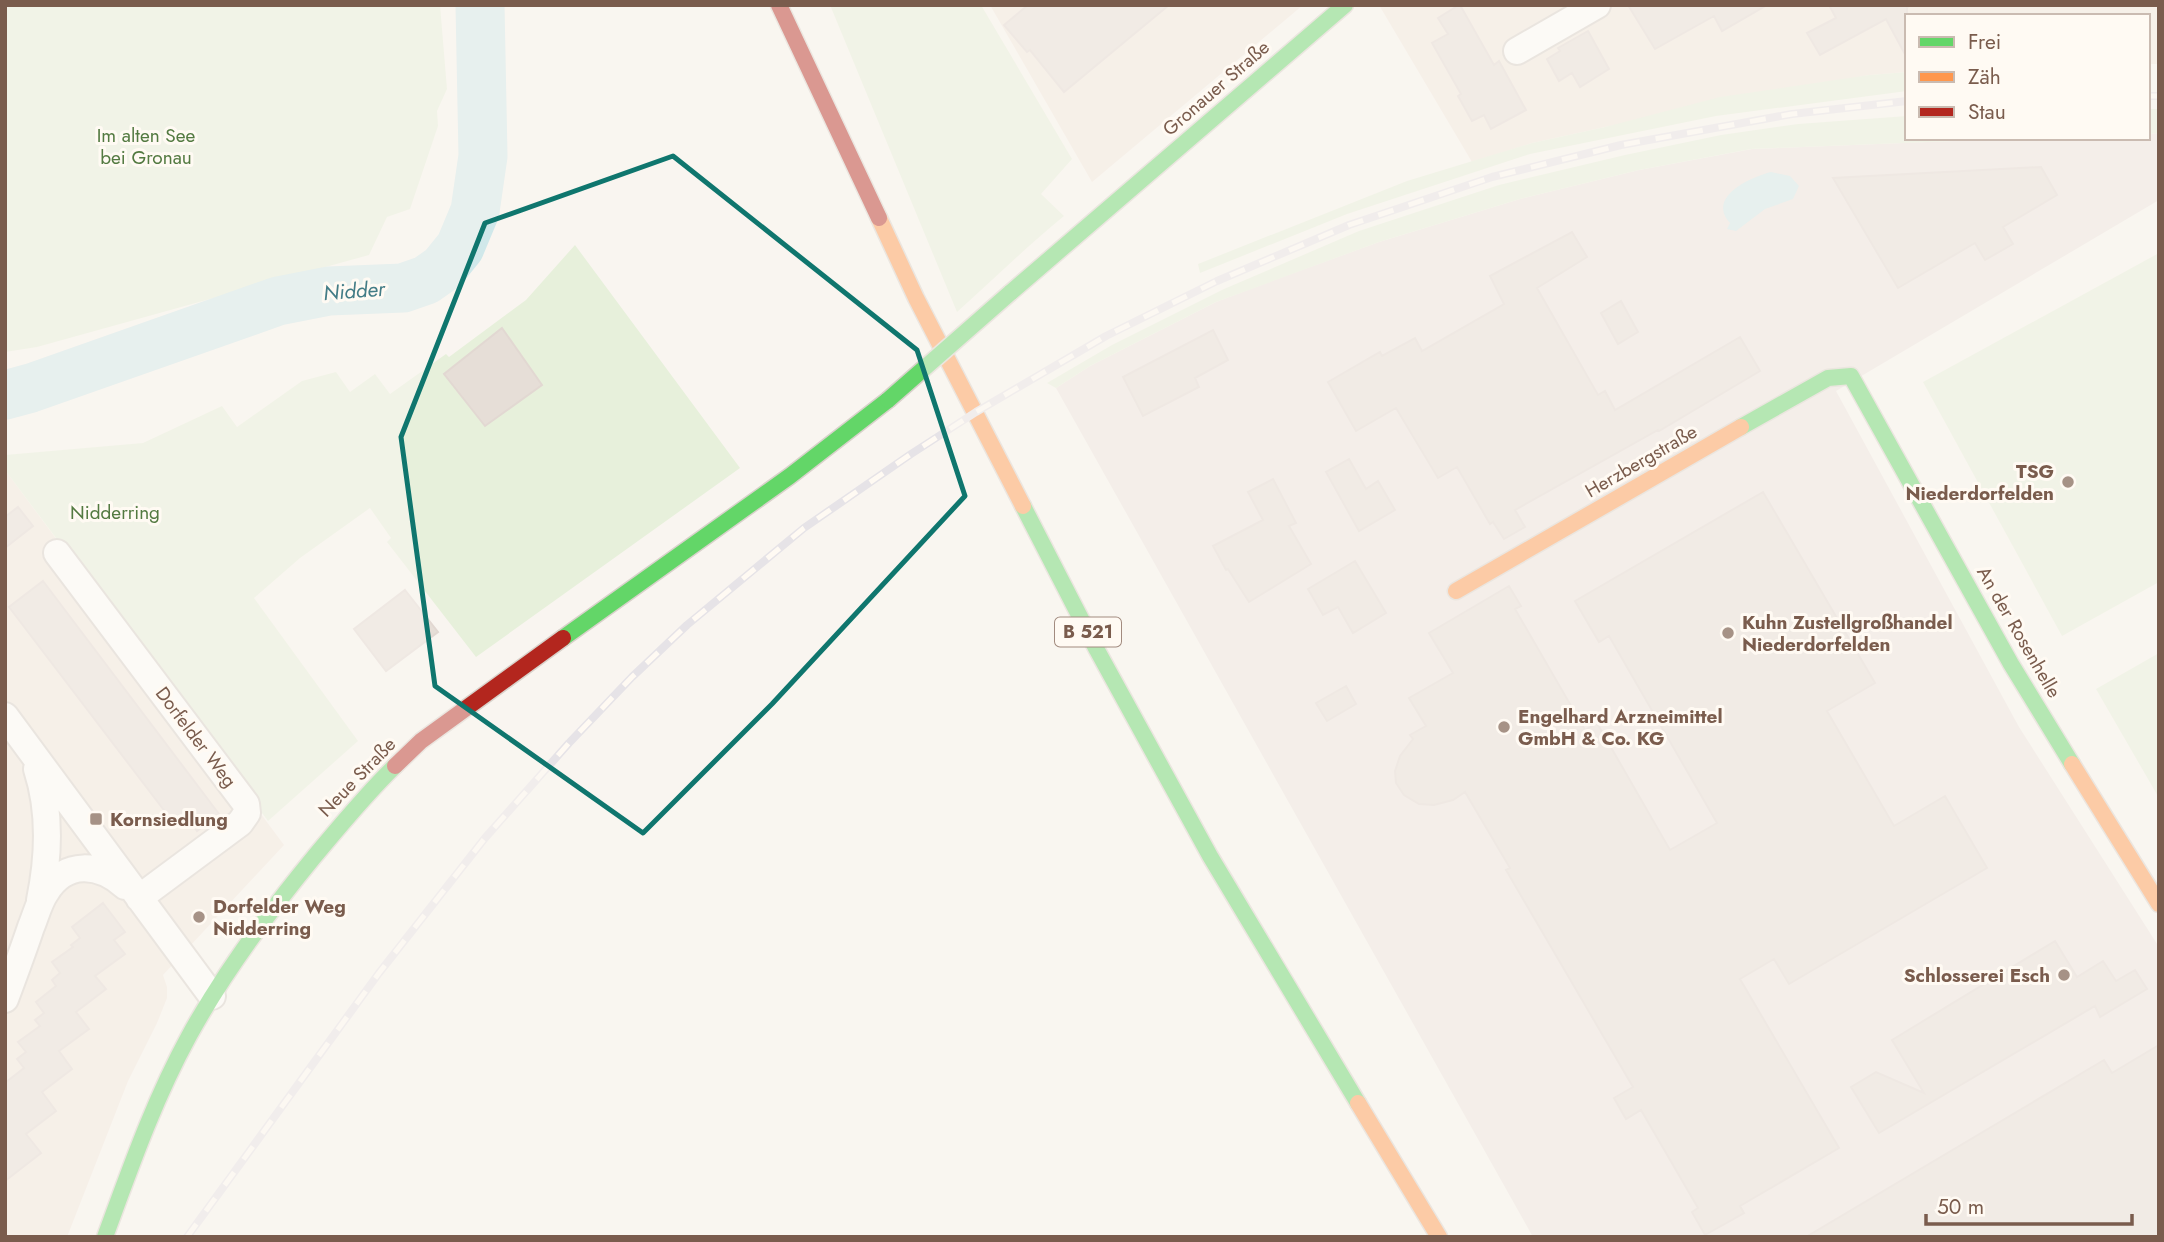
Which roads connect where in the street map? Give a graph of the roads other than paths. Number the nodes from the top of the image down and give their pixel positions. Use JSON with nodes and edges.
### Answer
{"nodes":[{"id":1,"x":779,"y":5,"type":"edge"},
{"id":2,"x":1345,"y":5,"type":"edge"},
{"id":3,"x":1597,"y":5,"type":"edge"},
{"id":4,"x":1517,"y":51,"type":"dead end"},
{"id":5,"x":1010,"y":293,"type":"joint"},
{"id":6,"x":1851,"y":376,"type":"joint"},
{"id":7,"x":57,"y":553,"type":"dead end"},
{"id":8,"x":1456,"y":592,"type":"dead end"},
{"id":9,"x":5,"y":716,"type":"edge"},
{"id":10,"x":32,"y":751,"type":"junction"},
{"id":11,"x":139,"y":898,"type":"junction"},
{"id":12,"x":2159,"y":904,"type":"edge"},
{"id":13,"x":38,"y":909,"type":"junction"},
{"id":14,"x":212,"y":996,"type":"junction"},
{"id":15,"x":5,"y":999,"type":"edge"},
{"id":16,"x":105,"y":1237,"type":"edge"},
{"id":17,"x":1438,"y":1237,"type":"edge"}],
"edges":[{"from":1,"to":17,"type":"street","number":"B 521"},
{"from":2,"to":5,"type":"street","name":"Gronauer Straße"},
{"from":3,"to":4,"type":"street"},
{"from":5,"to":14,"type":"street","name":"Neue Straße","bridge":true},
{"from":6,"to":8,"type":"street","name":"Herzbergstraße"},
{"from":6,"to":12,"type":"street","name":"An der Rosenhelle"},
{"from":7,"to":11,"type":"street","name":"Dorfelder Weg"},
{"from":9,"to":10,"type":"street"},
{"from":10,"to":11,"type":"street"},
{"from":10,"to":13,"type":"street"},
{"from":11,"to":13,"type":"street"},
{"from":11,"to":14,"type":"street"},
{"from":13,"to":15,"type":"street"},
{"from":14,"to":16,"type":"street","name":"Neue Straße"}]}
